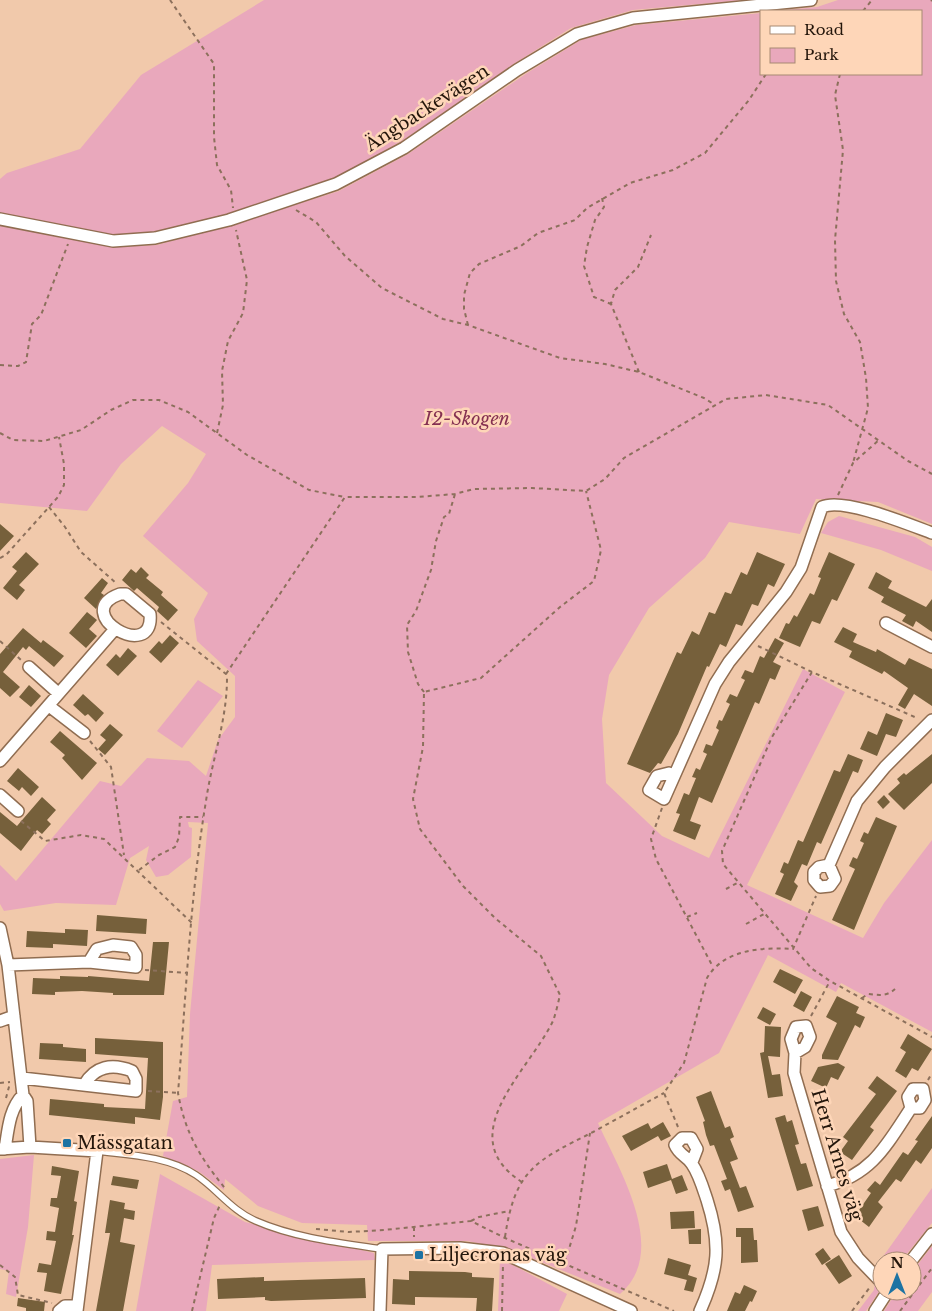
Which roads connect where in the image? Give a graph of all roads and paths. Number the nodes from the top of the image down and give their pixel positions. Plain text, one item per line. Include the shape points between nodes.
1 (170, 0) edge
2 (811, 0) edge
3 (872, 0) edge
4 (864, 10) edge
5 (765, 75) edge
6 (840, 75) edge
7 (602, 198) junction
8 (294, 208) dead end
9 (0, 218) edge
10 (234, 219) junction
11 (71, 232) junction
12 (651, 235) dead end
13 (611, 304) junction
14 (468, 325) junction
15 (0, 365) edge
16 (639, 372) junction
17 (715, 405) junction
18 (863, 429) junction
19 (0, 433) edge
20 (217, 433) junction
21 (60, 437) junction
22 (879, 440) junction
23 (852, 463) junction
24 (932, 474) edge
25 (586, 491) junction
26 (455, 494) junction
27 (345, 497) junction
28 (835, 506) junction
29 (49, 508) junction
30 (932, 533) edge
31 (0, 558) edge
32 (126, 594) junction
33 (150, 614) junction
34 (886, 623) dead end
35 (115, 629) junction
36 (746, 640) junction
37 (0, 641) edge
38 (932, 648) edge
39 (29, 667) joint
40 (812, 672) junction
41 (226, 674) junction
42 (424, 692) junction
43 (58, 693) junction
44 (49, 706) junction
45 (930, 721) edge
46 (84, 734) joint
47 (0, 761) edge
48 (674, 775) junction
49 (0, 795) edge
50 (664, 799) junction
51 (18, 811) joint
52 (204, 817) junction
53 (124, 855) junction
54 (139, 870) junction
55 (738, 883) junction
56 (820, 886) joint
57 (726, 889) dead end
58 (697, 913) dead end
59 (764, 914) junction
60 (687, 917) junction
61 (192, 923) junction
62 (746, 924) dead end
63 (0, 928) edge
64 (793, 949) junction
65 (89, 962) junction
66 (8, 965) junction
67 (136, 967) junction
68 (714, 967) junction
69 (188, 973) junction
70 (830, 981) junction
71 (895, 989) dead end
72 (862, 998) junction
73 (14, 1016) junction
74 (0, 1020) edge
75 (806, 1026) joint
76 (932, 1037) edge
77 (22, 1078) junction
78 (10, 1082) dead end
79 (84, 1085) junction
80 (136, 1091) junction
81 (178, 1093) junction
82 (664, 1093) junction
83 (23, 1096) junction
84 (6, 1098) dead end
85 (910, 1108) dead end
86 (590, 1133) junction
87 (682, 1138) joint
88 (30, 1147) junction
89 (2, 1149) edge
90 (97, 1151) junction
91 (522, 1182) junction
92 (827, 1186) junction
93 (224, 1200) junction
94 (214, 1201) dead end
95 (219, 1206) junction
96 (509, 1211) junction
97 (471, 1221) junction
98 (414, 1227) junction
99 (308, 1229) dead end
100 (932, 1234) edge
101 (414, 1238) dead end
102 (505, 1238) junction
103 (382, 1249) junction
104 (919, 1251) edge
105 (503, 1253) junction
106 (564, 1262) junction
107 (0, 1265) edge
108 (932, 1268) edge
109 (872, 1273) edge
110 (872, 1289) edge
111 (76, 1308) edge
112 (59, 1310) edge
113 (628, 1310) edge
114 (192, 1311) edge
115 (380, 1311) edge
116 (502, 1311) edge
117 (674, 1311) edge
118 (700, 1311) edge
119 (852, 1311) edge
120 (900, 1311) edge

1 - 10 path via 214,64 214,137 218,165 231,190
2 - 10 street, Ängbackevägen via 633,18 578,34 517,70 404,148 336,184
3 - 4 path
5 - 7 path via 705,153 673,170 630,182
6 - 18 path via 835,95 843,150 836,205 836,282 844,314 860,342 868,408
7 - 13 path via 604,207 595,220 584,266 594,297
7 - 14 path via 575,220 538,233 521,246 479,264 470,273 464,295
8 - 14 path via 316,222 344,256 382,288 444,320
9 - 11 street, Ängbackevägen
10 - 11 street, Ängbackevägen via 155,238 113,241
10 - 20 path via 247,280 244,313 228,340 222,371 224,405
11 - 15 path via 41,315 32,324 26,362 18,366
12 - 13 path via 638,267 615,290
13 - 16 path
14 - 16 path via 560,358
16 - 17 path
17 - 18 path via 726,399 766,395 801,400 828,405
17 - 25 path via 624,458 605,479
18 - 22 path
18 - 23 path
19 - 21 path via 13,440 44,442
20 - 21 path via 188,412 159,400 134,400 111,410 81,430
20 - 27 path via 247,455 309,490
21 - 29 path via 64,485
22 - 23 path
22 - 24 path
23 - 28 path
25 - 26 path via 484,488
25 - 42 path via 601,550 594,581 481,678
26 - 27 path
26 - 42 path via 436,541 431,570 408,625 408,652 418,684
27 - 41 path
28 - 30 street via 888,517
28 - 36 street via 822,508 800,568 786,592
29 - 31 path
29 - 32 path via 66,527 81,552
32 - 33 street
32 - 35 street via 114,596 103,608 103,614
33 - 35 street via 150,624 144,633 129,635
33 - 41 path
34 - 38 street
35 - 43 street
36 - 40 path
36 - 48 street via 715,684
37 - 39 path
39 - 43 street
40 - 45 path
40 - 55 path via 772,738 722,851 723,864
41 - 52 path via 227,702
42 - 91 path via 423,747 413,799 420,829 463,886 540,956 560,995 553,1020 526,1066 508,1089 490,1135 498,1159 508,1173
43 - 44 street
44 - 46 street
44 - 47 street
45 - 56 street via 885,766 858,801 829,865 814,872 814,880
46 - 53 path via 111,766
48 - 50 street
48 - 50 street via 657,776 649,790
49 - 51 street
50 - 60 path via 651,839 656,859
51 - 53 path via 21,821 45,841 81,835 104,839
52 - 54 path via 180,817 175,847
52 - 61 path
53 - 54 path
54 - 61 path
55 - 57 path
55 - 59 path
56 - 64 path
58 - 60 path
59 - 62 path
59 - 64 path
60 - 68 path
61 - 69 path
63 - 66 street
64 - 68 path via 766,947 734,955
64 - 70 path via 811,968
65 - 66 street
65 - 67 street
65 - 67 street via 97,949 113,945 130,947 136,954
66 - 73 street
67 - 69 path
68 - 82 path via 707,978 684,1063
69 - 81 path
70 - 72 path
70 - 75 path
71 - 72 path via 889,994 868,994
72 - 76 path
73 - 74 street
73 - 77 street
75 - 92 street, Herr Arnes väg via 796,1027 791,1039 795,1054 794,1073
77 - 79 street
77 - 83 street
78 - 84 path
79 - 80 street
79 - 80 street via 97,1069 119,1068 135,1074
80 - 81 path
81 - 93 path via 190,1137 206,1164 230,1193
82 - 86 path
82 - 87 path
83 - 88 street via 27,1101
83 - 89 street via 10,1119
85 - 92 street via 890,1141 866,1170
86 - 91 path via 536,1163
86 - 106 path via 576,1226
87 - 118 street via 675,1145 678,1153 692,1162 704,1189 715,1224 718,1249 713,1278
88 - 89 street
88 - 90 street
90 - 93 lane via 157,1159 177,1166 196,1175
90 - 111 street
91 - 96 path
92 - 109 street, Herr Arnes väg via 841,1232
93 - 95 path
93 - 103 lane via 254,1221 275,1228
94 - 95 path
95 - 114 path
96 - 97 path via 479,1216
96 - 102 path
97 - 98 path
97 - 102 path
98 - 99 path via 348,1232
98 - 101 path
100 - 104 street
102 - 105 path
102 - 106 path
103 - 105 street via 460,1248
103 - 115 street
105 - 113 street
105 - 116 path
106 - 117 path
107 - 112 path via 15,1276 18,1295 54,1303
108 - 120 path
110 - 119 path
111 - 112 street via 65,1306

